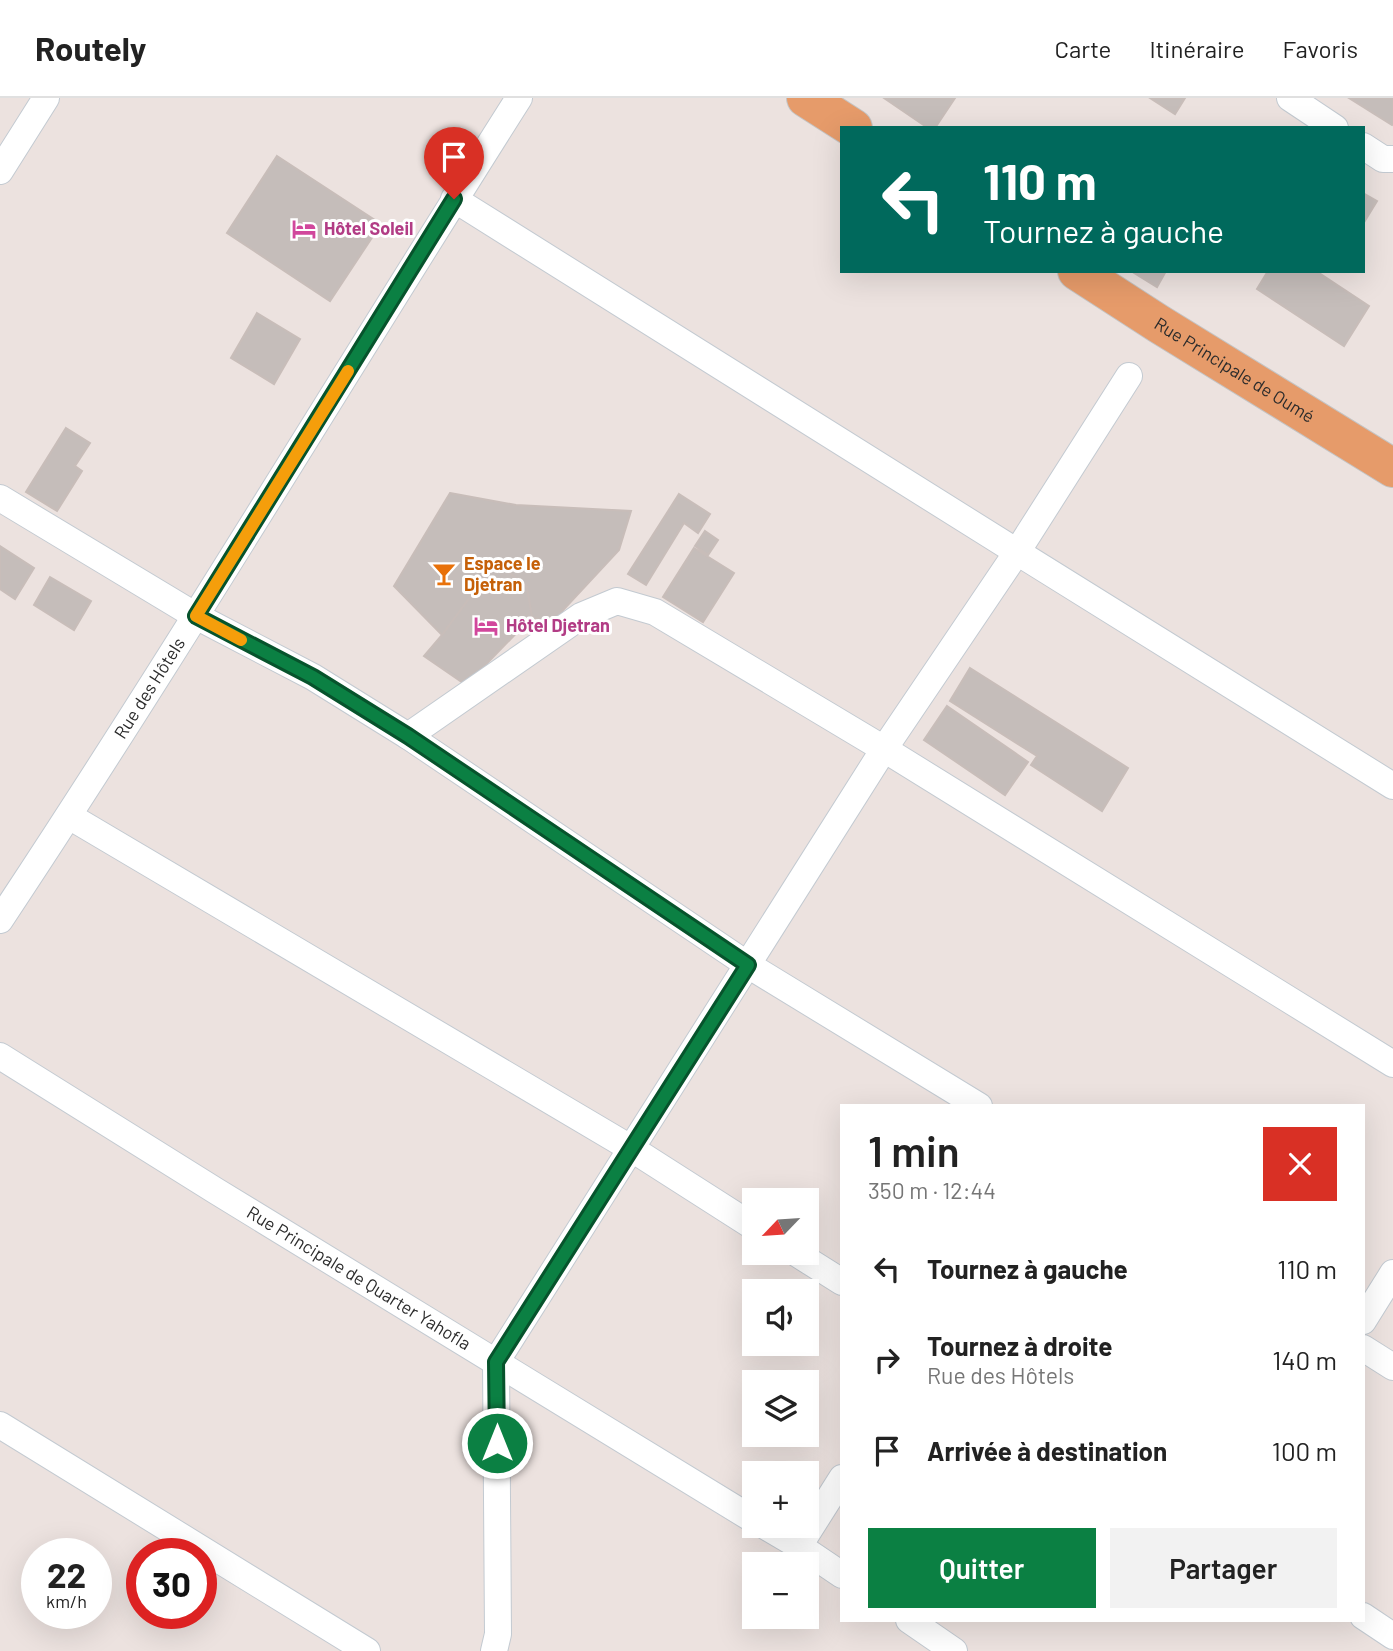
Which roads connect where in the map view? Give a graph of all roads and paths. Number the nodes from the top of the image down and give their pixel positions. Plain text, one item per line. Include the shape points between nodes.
1 (46, 98) edge
2 (519, 98) edge
3 (806, 98) edge
4 (1290, 98) edge
5 (850, 126) edge
6 (1332, 126) edge
7 (1365, 147) edge
8 (1393, 159) edge
9 (0, 171) edge
10 (454, 199) junction
11 (1080, 273) edge
12 (1129, 376) dead end
13 (1393, 468) edge
14 (0, 498) edge
15 (1017, 552) junction
16 (196, 616) junction
17 (408, 736) junction
18 (884, 750) junction
19 (1393, 786) edge
20 (69, 816) junction
21 (0, 920) edge
22 (748, 965) junction
23 (0, 1056) edge
24 (1393, 1064) edge
25 (976, 1104) edge
26 (632, 1149) junction
27 (742, 1219) edge
28 (815, 1265) edge
29 (1393, 1273) edge
30 (840, 1281) edge
31 (1365, 1318) edge
32 (1365, 1349) edge
33 (496, 1362) junction
34 (1393, 1367) edge
35 (0, 1425) edge
36 (840, 1481) edge
37 (742, 1513) edge
38 (785, 1538) edge
39 (799, 1546) junction
40 (840, 1574) edge
41 (1365, 1617) edge
42 (912, 1622) edge
43 (1393, 1636) edge
44 (367, 1651) edge
45 (494, 1651) edge
46 (954, 1651) edge

1 - 9 street
2 - 10 street, Rue des Hôtels
3 - 5 main road
4 - 6 street
7 - 8 street via 1383,159
10 - 15 street
10 - 16 street, Rue des Hôtels
11 - 13 main road, Rue Principale de Oumé
12 - 15 street
14 - 16 street
15 - 18 street
15 - 19 street
16 - 17 street via 313,677
16 - 20 street, Rue des Hôtels
17 - 18 street via 582,615 617,601 655,612
17 - 22 street
18 - 22 street
18 - 24 street
20 - 21 street, Rue des Hôtels
20 - 26 street
22 - 25 street
22 - 26 street
23 - 33 street, Rue Principale de Quarter Yahofla
26 - 27 street
26 - 33 street
28 - 30 street
29 - 31 street
32 - 34 street
33 - 37 street, Rue Principale de Quarter Yahofla
33 - 45 street via 498,1634
35 - 44 street
36 - 39 street
38 - 39 street
39 - 40 street
41 - 43 street
42 - 46 street

